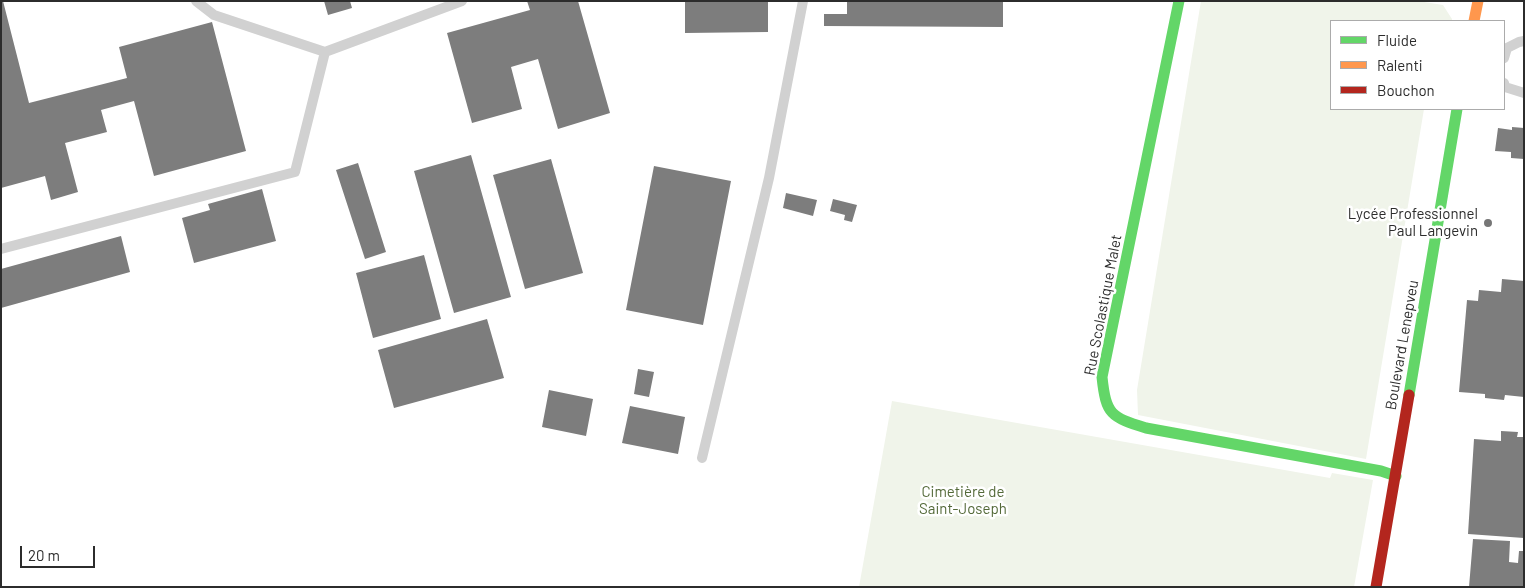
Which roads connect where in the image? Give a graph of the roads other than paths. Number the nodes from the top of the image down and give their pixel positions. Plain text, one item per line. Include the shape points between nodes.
1 (196, 1) edge
2 (462, 1) edge
3 (803, 1) edge
4 (1180, 1) edge
5 (1478, 1) edge
6 (446, 4) edge
7 (1474, 20) edge
8 (1524, 42) edge
9 (325, 52) junction
10 (1505, 55) edge
11 (1505, 87) edge
12 (1524, 93) edge
13 (1457, 110) edge
14 (1, 249) edge
15 (702, 458) dead end
16 (1396, 476) junction
17 (1376, 587) edge

1 - 9 lane via 214,15
2 - 6 lane
3 - 15 lane via 769,178
4 - 16 street, Rue Scolastique Malet via 1102,377 1104,399 1111,415 1146,428
5 - 7 street
6 - 9 lane
8 - 10 lane via 1507,48
9 - 14 lane via 295,172
11 - 12 lane
13 - 16 street, Boulevard Lenepveu
16 - 17 street, Boulevard Lenepveu

